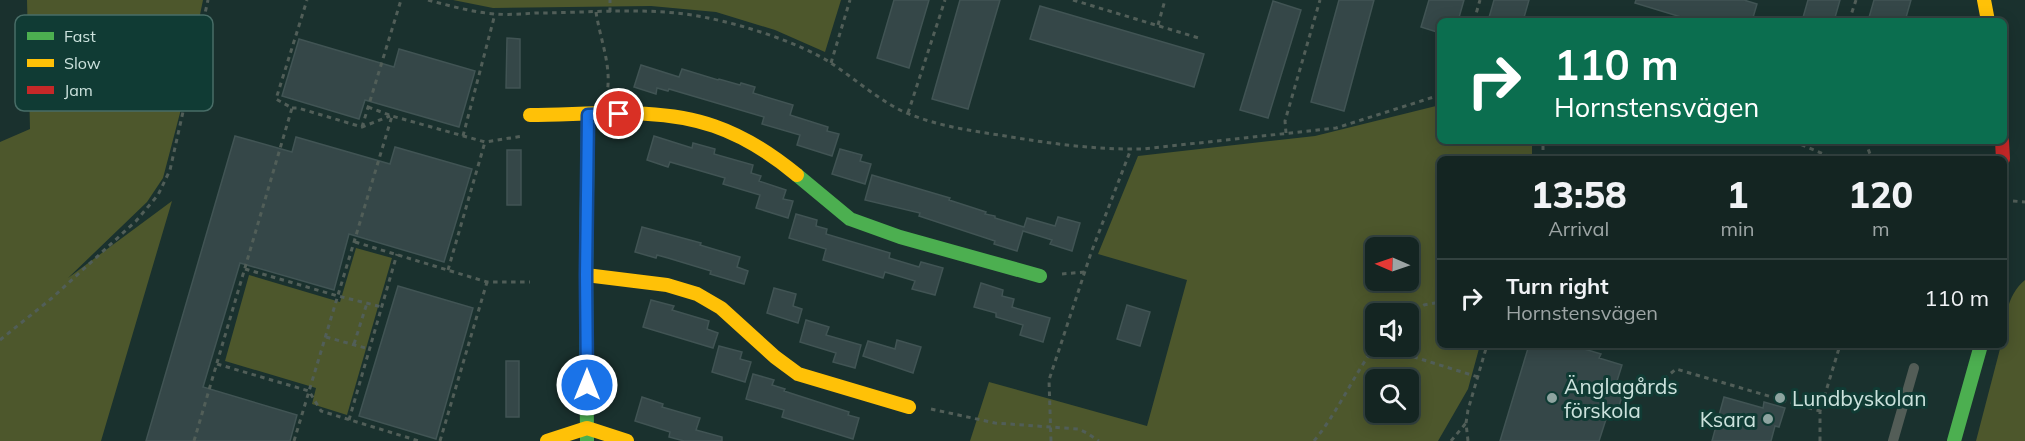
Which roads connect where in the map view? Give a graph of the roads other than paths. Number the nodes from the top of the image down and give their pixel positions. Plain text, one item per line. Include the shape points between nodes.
1 (1984, 0) edge
2 (1987, 18) edge
3 (530, 115) dead end
4 (588, 115) junction
5 (586, 275) junction
6 (1040, 276) dead end
7 (1980, 348) edge
8 (1914, 368) dead end
9 (909, 407) road end
10 (587, 435) edge
11 (547, 441) edge
12 (627, 441) edge
13 (1893, 441) edge
14 (1954, 441) edge

1 - 2 street
3 - 4 street
4 - 5 street
4 - 6 street via 650,114 714,126 790,169 850,219
5 - 9 street via 657,284 707,298 798,374
5 - 10 street
7 - 14 street
8 - 13 lane
10 - 11 street
10 - 12 street

